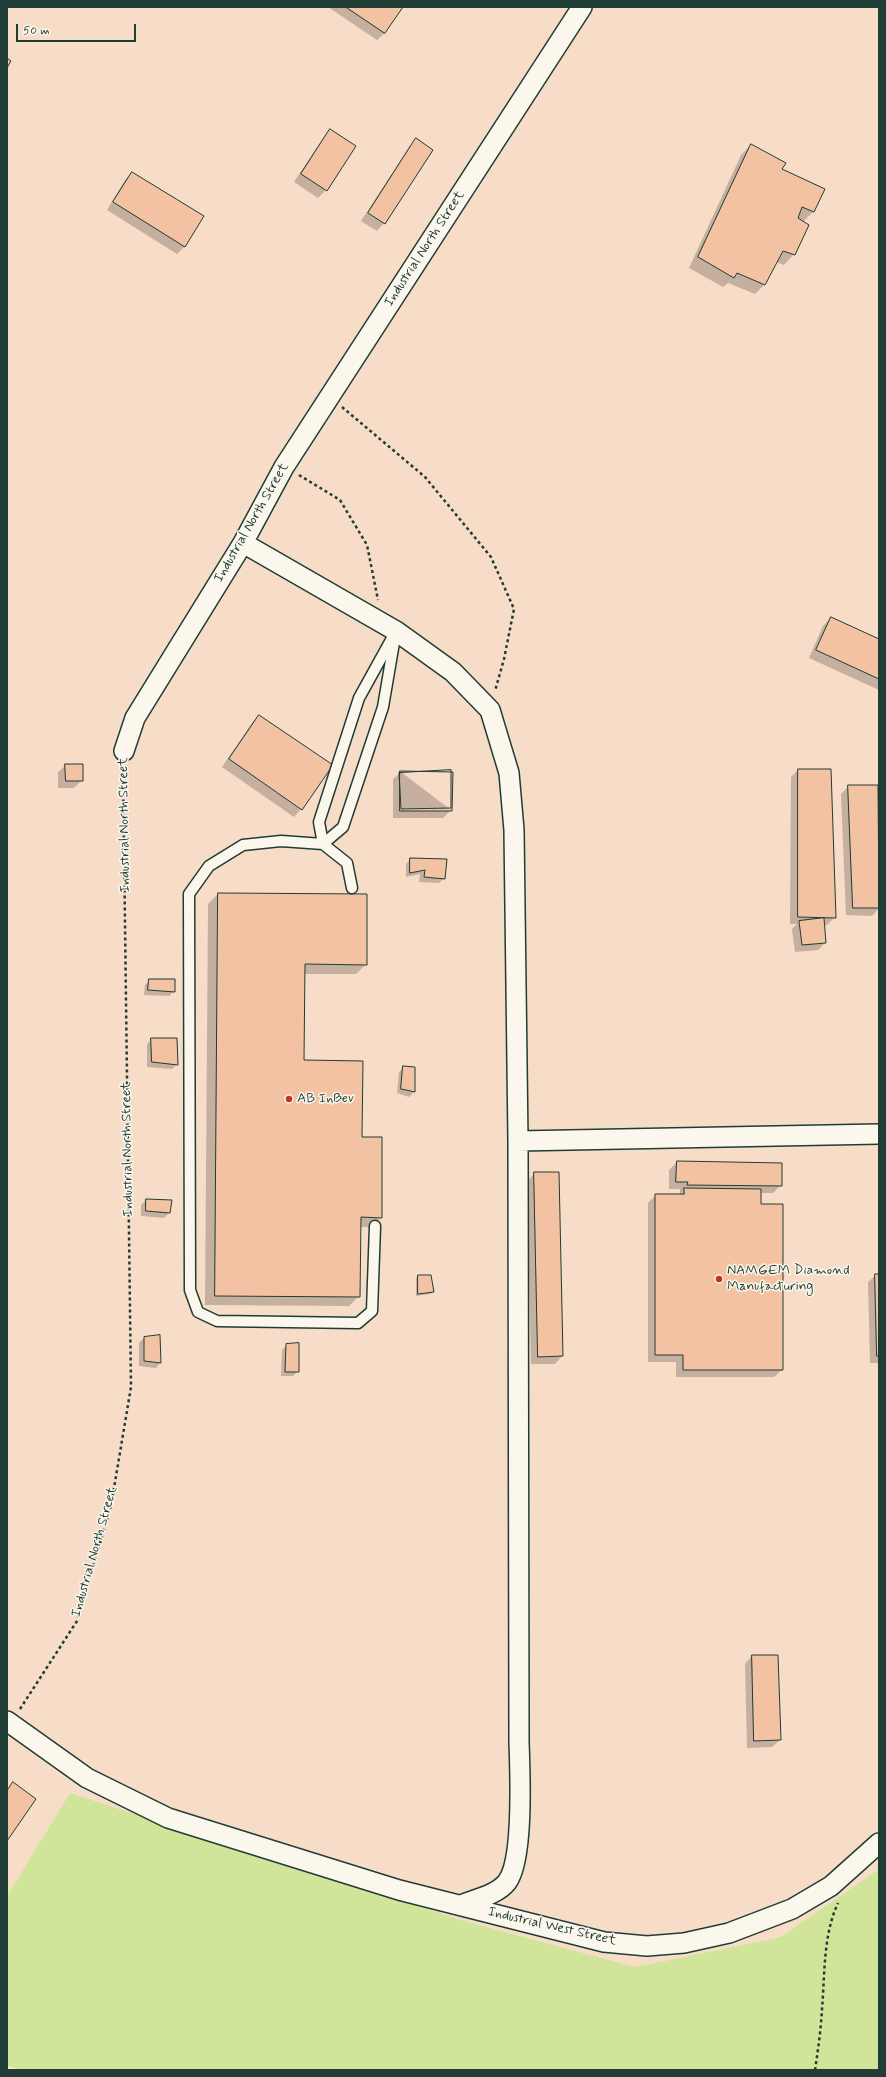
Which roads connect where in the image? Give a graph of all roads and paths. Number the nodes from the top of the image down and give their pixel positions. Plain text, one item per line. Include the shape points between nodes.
1 (582, 7) edge
2 (329, 396) junction
3 (284, 467) junction
4 (243, 543) junction
5 (370, 616) junction
6 (396, 631) junction
7 (490, 710) junction
8 (124, 751) joint
9 (323, 844) junction
10 (352, 888) dead end
11 (879, 1134) edge
12 (518, 1142) junction
13 (375, 1226) dead end
14 (9, 1722) edge
15 (879, 1843) edge
16 (838, 1902) dead end
17 (461, 1905) junction
18 (816, 2070) edge

1 - 2 street, Industrial North Street
2 - 3 street, Industrial North Street
2 - 7 path via 425,477 491,556 514,609
3 - 4 street, Industrial North Street
3 - 5 path via 340,500 367,545 378,600
4 - 5 street
4 - 8 street, Industrial North Street via 135,718
5 - 6 street
6 - 7 street via 453,672
6 - 9 lane via 359,698 319,822
6 - 9 lane via 383,707 343,827
7 - 12 street via 509,773 514,830
8 - 14 path, Industrial North Street via 122,786 131,1387 111,1506 77,1622
9 - 10 lane via 347,864
9 - 13 lane via 281,841 243,845 209,866 189,894 190,1290 198,1312 217,1321 358,1323 372,1312
11 - 12 street
12 - 17 street via 521,1800 514,1867 507,1882 493,1892
14 - 17 street, Industrial West Street via 88,1778 168,1818 399,1890
15 - 17 street, Industrial West Street via 831,1886 792,1909 729,1933 684,1943 646,1946 604,1942
16 - 18 path via 831,1917 825,1960

